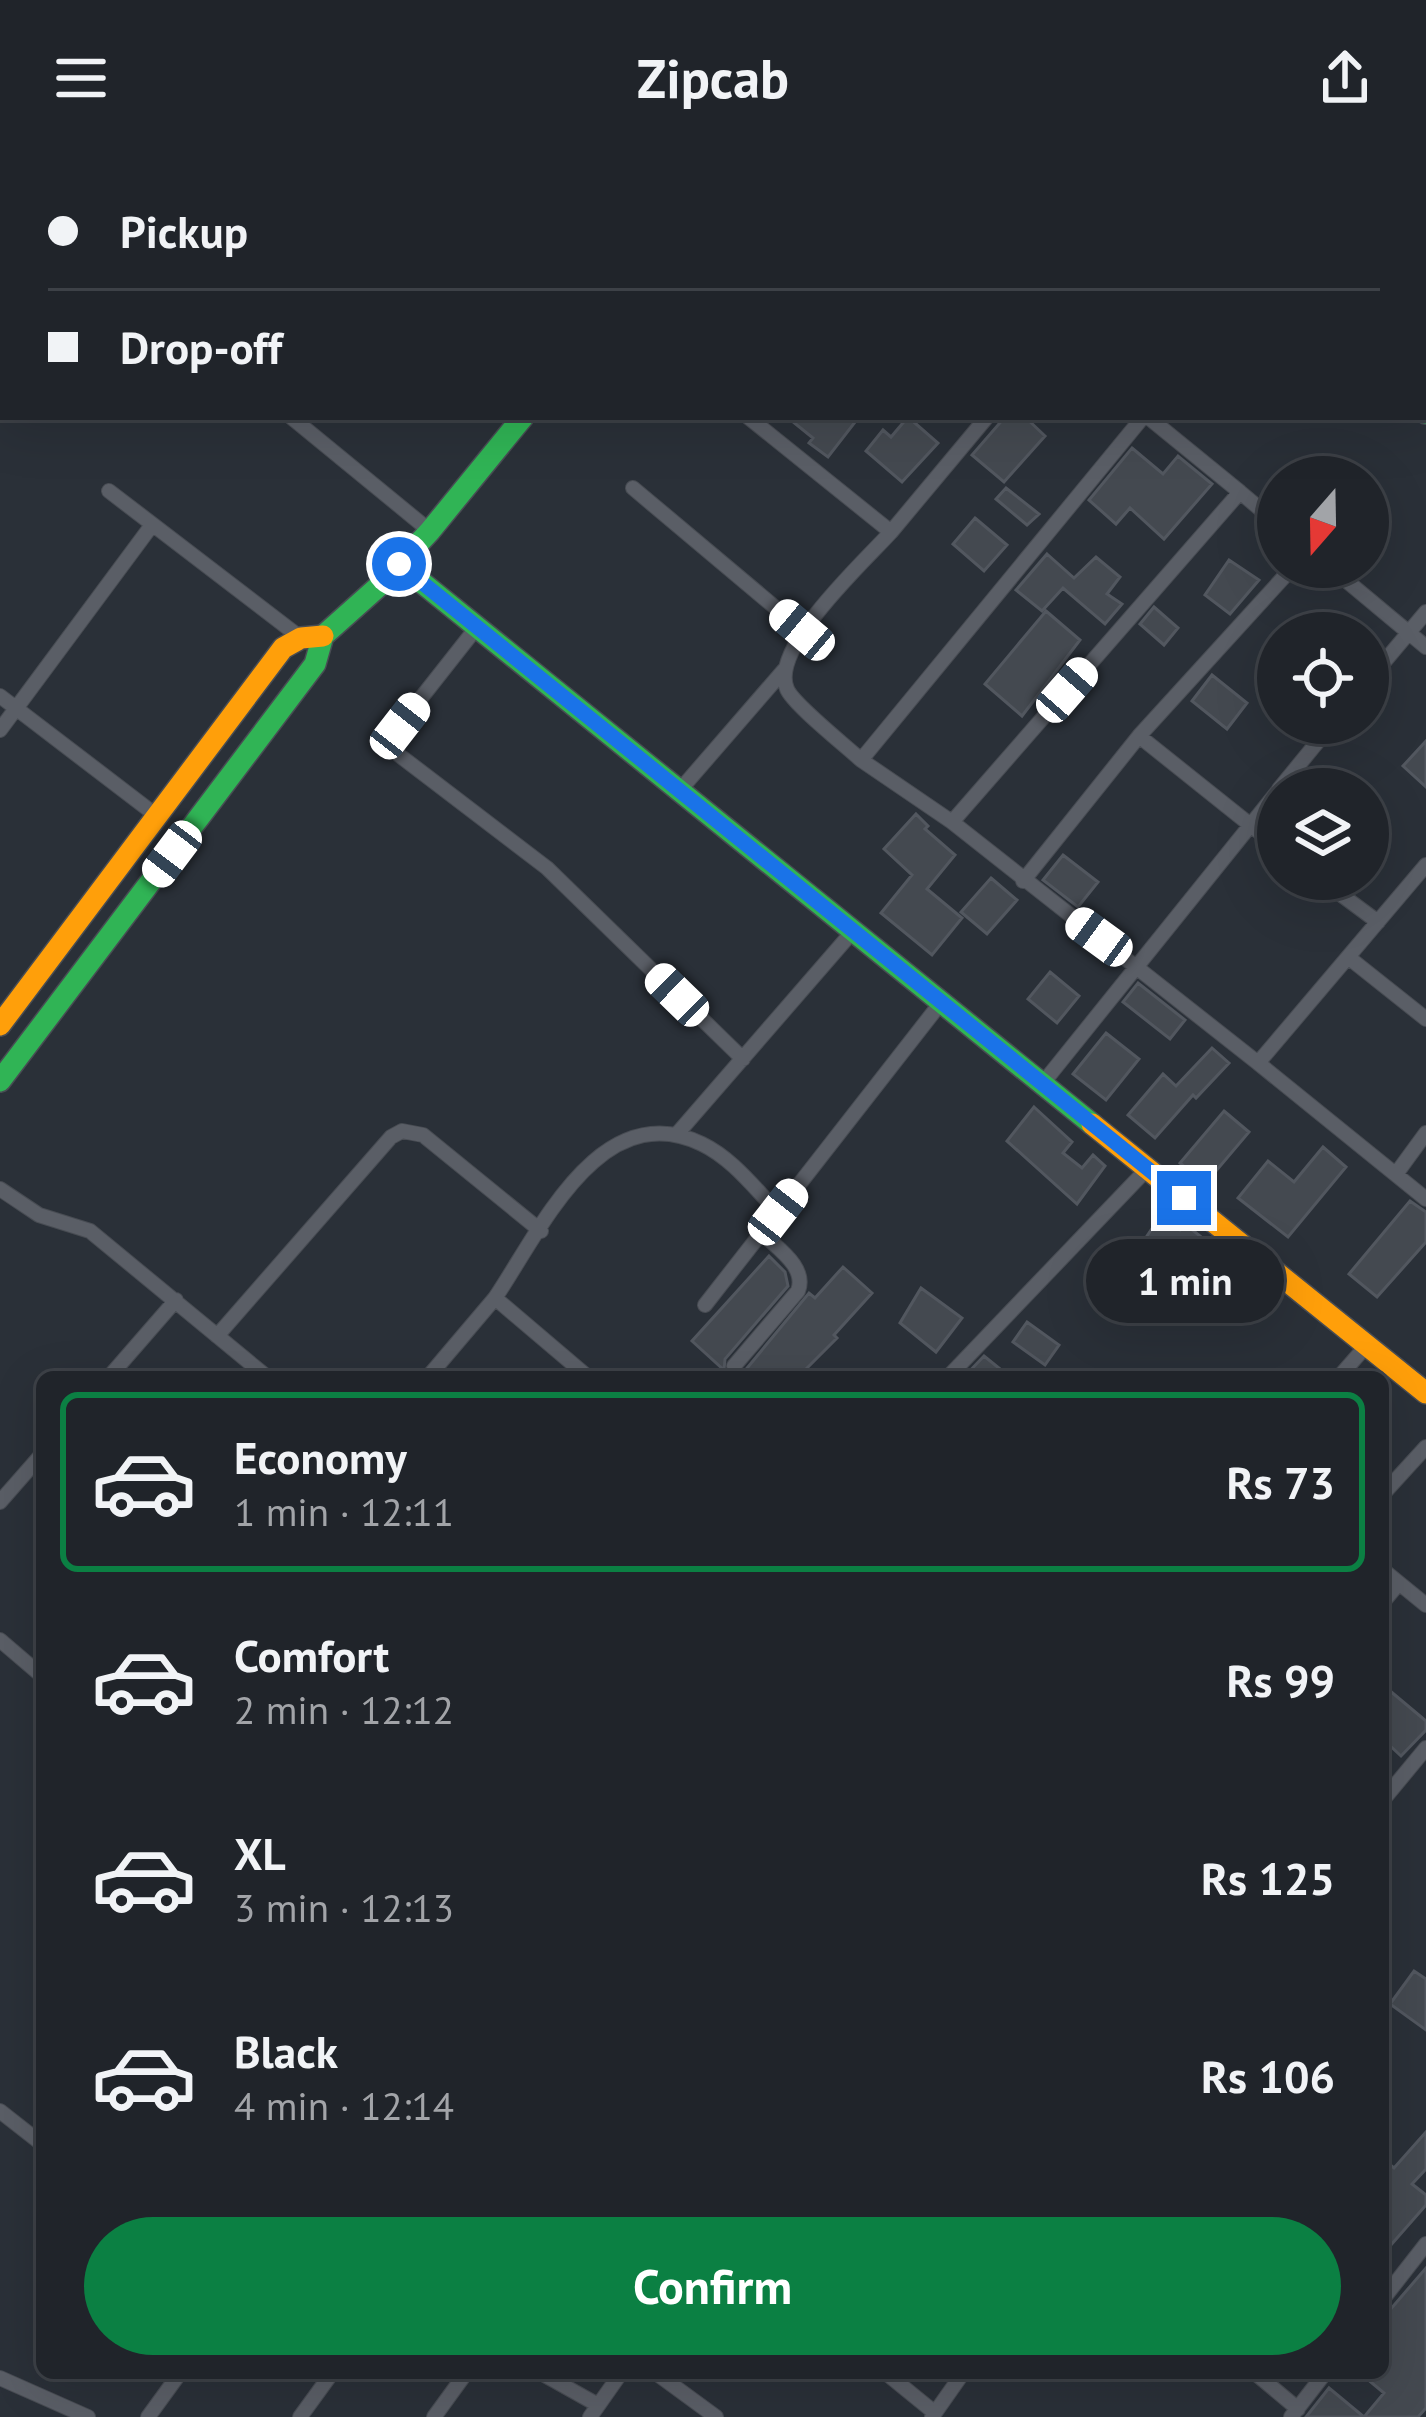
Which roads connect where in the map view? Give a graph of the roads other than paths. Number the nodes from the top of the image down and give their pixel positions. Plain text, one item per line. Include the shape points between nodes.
1 (295, 420) edge
2 (521, 420) edge
3 (752, 420) edge
4 (981, 420) edge
5 (1143, 420) edge
6 (1149, 420) edge
7 (633, 488) dead end
8 (109, 491) dead end
9 (1240, 492) junction
10 (1257, 506) edge
11 (152, 525) junction
12 (430, 531) junction
13 (892, 532) junction
14 (399, 564) junction
15 (1274, 588) edge
16 (1355, 588) edge
17 (1426, 612) edge
18 (477, 627) junction
19 (802, 630) junction
20 (1408, 633) junction
21 (312, 637) junction
22 (1426, 646) edge
23 (1389, 656) edge
24 (784, 670) junction
25 (0, 695) edge
26 (16, 708) junction
27 (0, 730) edge
28 (1139, 736) junction
29 (1317, 744) edge
30 (861, 760) junction
31 (1297, 768) edge
32 (680, 790) junction
33 (157, 816) junction
34 (1257, 816) edge
35 (952, 822) junction
36 (1249, 826) junction
37 (1257, 832) edge
38 (1426, 865) edge
39 (1023, 881) junction
40 (1348, 900) edge
41 (1378, 922) junction
42 (854, 930) junction
43 (1348, 957) junction
44 (1136, 965) junction
45 (943, 1000) junction
46 (1426, 1019) edge
47 (0, 1025) edge
48 (743, 1059) junction
49 (1258, 1063) junction
50 (0, 1081) edge
51 (1043, 1083) junction
52 (1426, 1133) edge
53 (677, 1134) junction
54 (1148, 1168) junction
55 (1396, 1174) junction
56 (0, 1189) edge
57 (1426, 1198) edge
58 (778, 1212) junction
59 (541, 1231) junction
60 (761, 1233) junction
61 (495, 1298) junction
62 (176, 1300) junction
63 (705, 1304) dead end
64 (218, 1336) junction
65 (1367, 1346) junction
66 (734, 1366) dead end
67 (114, 1371) edge
68 (260, 1371) edge
69 (433, 1371) edge
70 (581, 1371) edge
71 (953, 1371) edge
72 (1344, 1371) edge
73 (1426, 1393) edge
74 (1426, 1447) edge
75 (36, 1466) edge
76 (1389, 1487) edge
77 (0, 1502) edge
78 (1389, 1575) edge
79 (1400, 1583) junction
80 (1389, 1595) edge
81 (1426, 1606) edge
82 (0, 1640) edge
83 (36, 1671) edge
84 (1426, 1748) edge
85 (1389, 1793) edge
86 (0, 2110) edge
87 (36, 2139) edge
88 (1426, 2244) edge
89 (1389, 2291) edge
90 (0, 2378) edge
91 (176, 2379) edge
92 (328, 2379) edge
93 (462, 2379) edge
94 (549, 2379) edge
95 (617, 2379) edge
96 (664, 2379) edge
97 (893, 2379) edge
98 (960, 2379) edge
99 (1262, 2379) edge
100 (1320, 2379) edge
101 (594, 2411) edge
102 (1294, 2413) edge
103 (934, 2415) edge
104 (88, 2417) edge
105 (148, 2417) edge
106 (300, 2417) edge
107 (434, 2417) edge
108 (716, 2417) edge

1 - 12 street
2 - 12 street
3 - 13 street
4 - 13 street
5 - 30 street
6 - 9 street
7 - 19 street
8 - 11 street
9 - 10 street
9 - 35 street
11 - 21 street
11 - 26 street
12 - 14 street
13 - 19 street
14 - 18 street
14 - 21 street
15 - 28 street
16 - 20 street
17 - 20 street
18 - 32 street
18 - 48 street via 395,733 399,754 547,868
19 - 24 street
20 - 22 street
20 - 23 street
21 - 33 street via 283,648
21 - 50 street via 315,664
24 - 30 street via 787,691
24 - 32 street
25 - 26 street
26 - 27 street
26 - 33 street
28 - 36 street
28 - 39 street
29 - 31 street
30 - 35 street
32 - 42 street
33 - 47 street
34 - 36 street
35 - 39 street
36 - 37 street
36 - 44 street
38 - 41 street
39 - 44 street
40 - 41 street
41 - 43 street
42 - 45 street
42 - 48 street
43 - 46 street
43 - 49 street
44 - 49 street
44 - 51 street
45 - 51 street
45 - 58 street
48 - 53 street
49 - 55 street
51 - 54 street
52 - 55 street
53 - 58 street via 744,1175
53 - 59 street via 618,1140 573,1182
54 - 65 street
54 - 71 street
55 - 57 street
56 - 62 street via 39,1215 90,1232
58 - 60 street
59 - 61 street
59 - 64 street via 423,1135 401,1131
60 - 63 street
60 - 66 street via 802,1280
61 - 69 street
61 - 70 street
62 - 64 street
62 - 67 street
64 - 68 street
65 - 72 street
65 - 73 street
74 - 76 street
75 - 77 street
78 - 79 street
79 - 80 street
79 - 81 street
82 - 83 street
84 - 85 street
86 - 87 street
88 - 89 street
90 - 104 street
91 - 105 street
92 - 106 street
93 - 107 street
94 - 101 street
95 - 101 street
96 - 108 street
97 - 103 street
98 - 103 street
99 - 102 street
100 - 102 street

